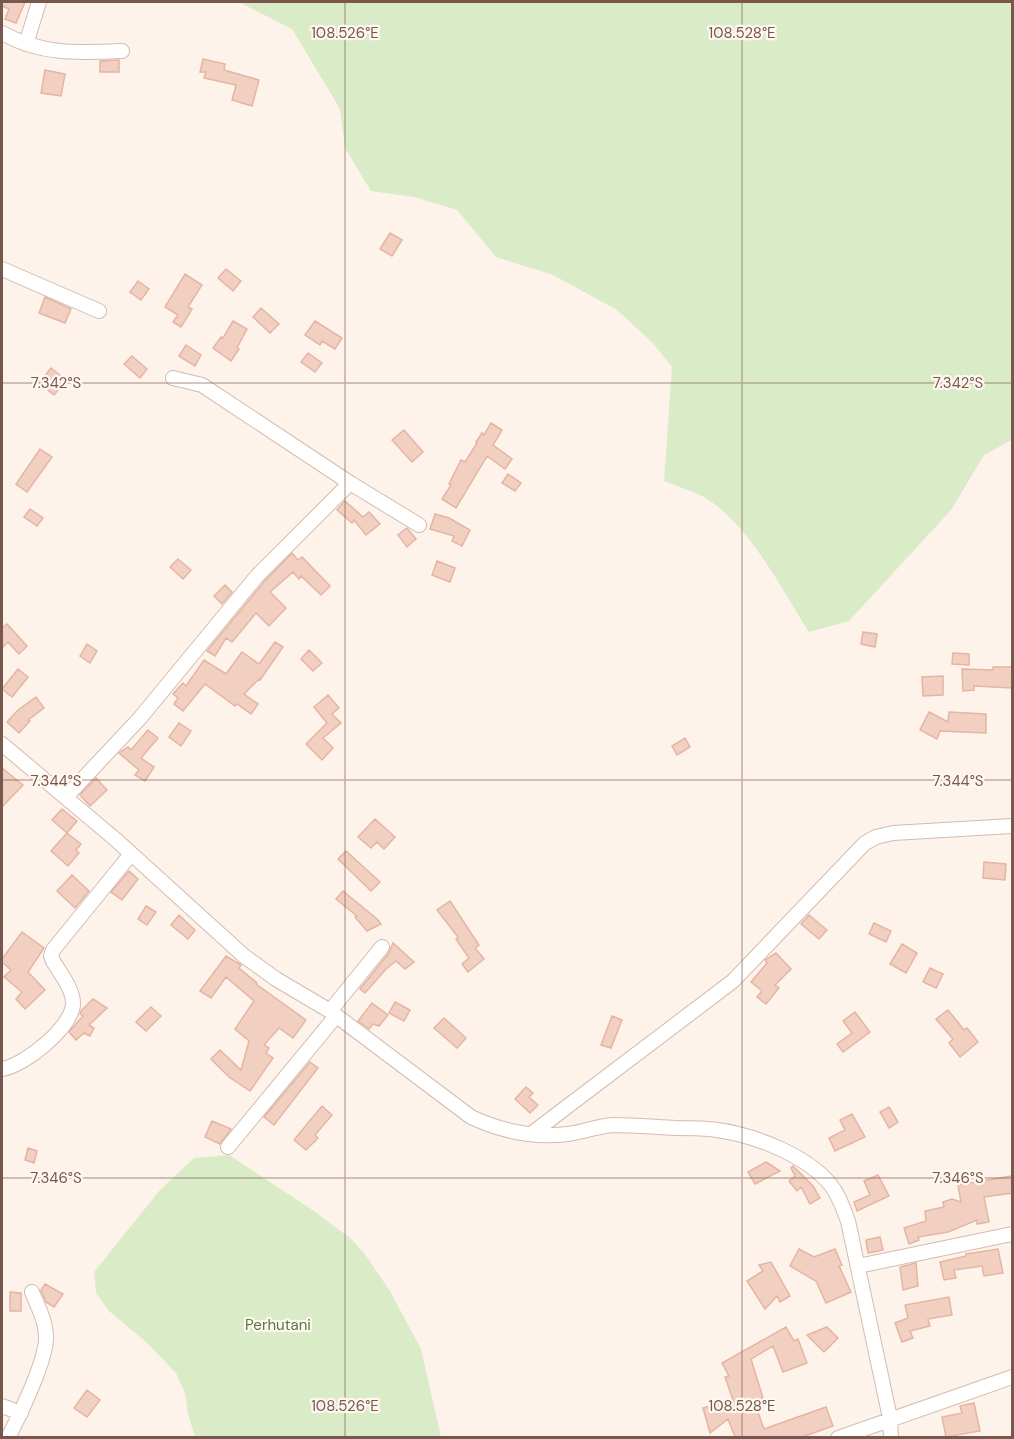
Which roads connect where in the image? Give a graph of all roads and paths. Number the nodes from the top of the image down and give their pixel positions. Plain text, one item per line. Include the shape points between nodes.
1 (39, 2) edge
2 (2, 33) edge
3 (26, 45) junction
4 (122, 51) dead end
5 (2, 269) edge
6 (99, 311) dead end
7 (173, 378) dead end
8 (350, 483) junction
9 (419, 525) dead end
10 (2, 744) edge
11 (66, 797) junction
12 (1012, 826) edge
13 (131, 854) junction
14 (382, 947) dead end
15 (333, 1013) junction
16 (2, 1069) edge
17 (531, 1134) junction
18 (228, 1147) dead end
19 (1012, 1234) edge
20 (858, 1266) junction
21 (32, 1292) dead end
22 (1012, 1377) edge
23 (2, 1406) edge
24 (21, 1413) junction
25 (890, 1418) junction
26 (8, 1437) edge
27 (838, 1437) edge
28 (891, 1437) edge

1 - 3 street
2 - 3 street
3 - 4 street via 59,52
5 - 6 street
7 - 8 street via 202,385
8 - 9 street
8 - 11 street via 257,576 140,718
10 - 11 street
11 - 13 street
12 - 17 street via 893,833 865,843 733,981
13 - 15 street via 244,956
13 - 16 street via 53,950 53,962 73,1001 71,1016 38,1051
14 - 15 street
15 - 17 street via 471,1117
15 - 18 street
17 - 20 street via 570,1134 610,1125 717,1130 746,1136 796,1156 829,1183 839,1197
19 - 20 street
20 - 25 street
21 - 24 street via 44,1320 46,1348
22 - 25 street
23 - 24 street
24 - 26 street
25 - 27 street
25 - 28 street

